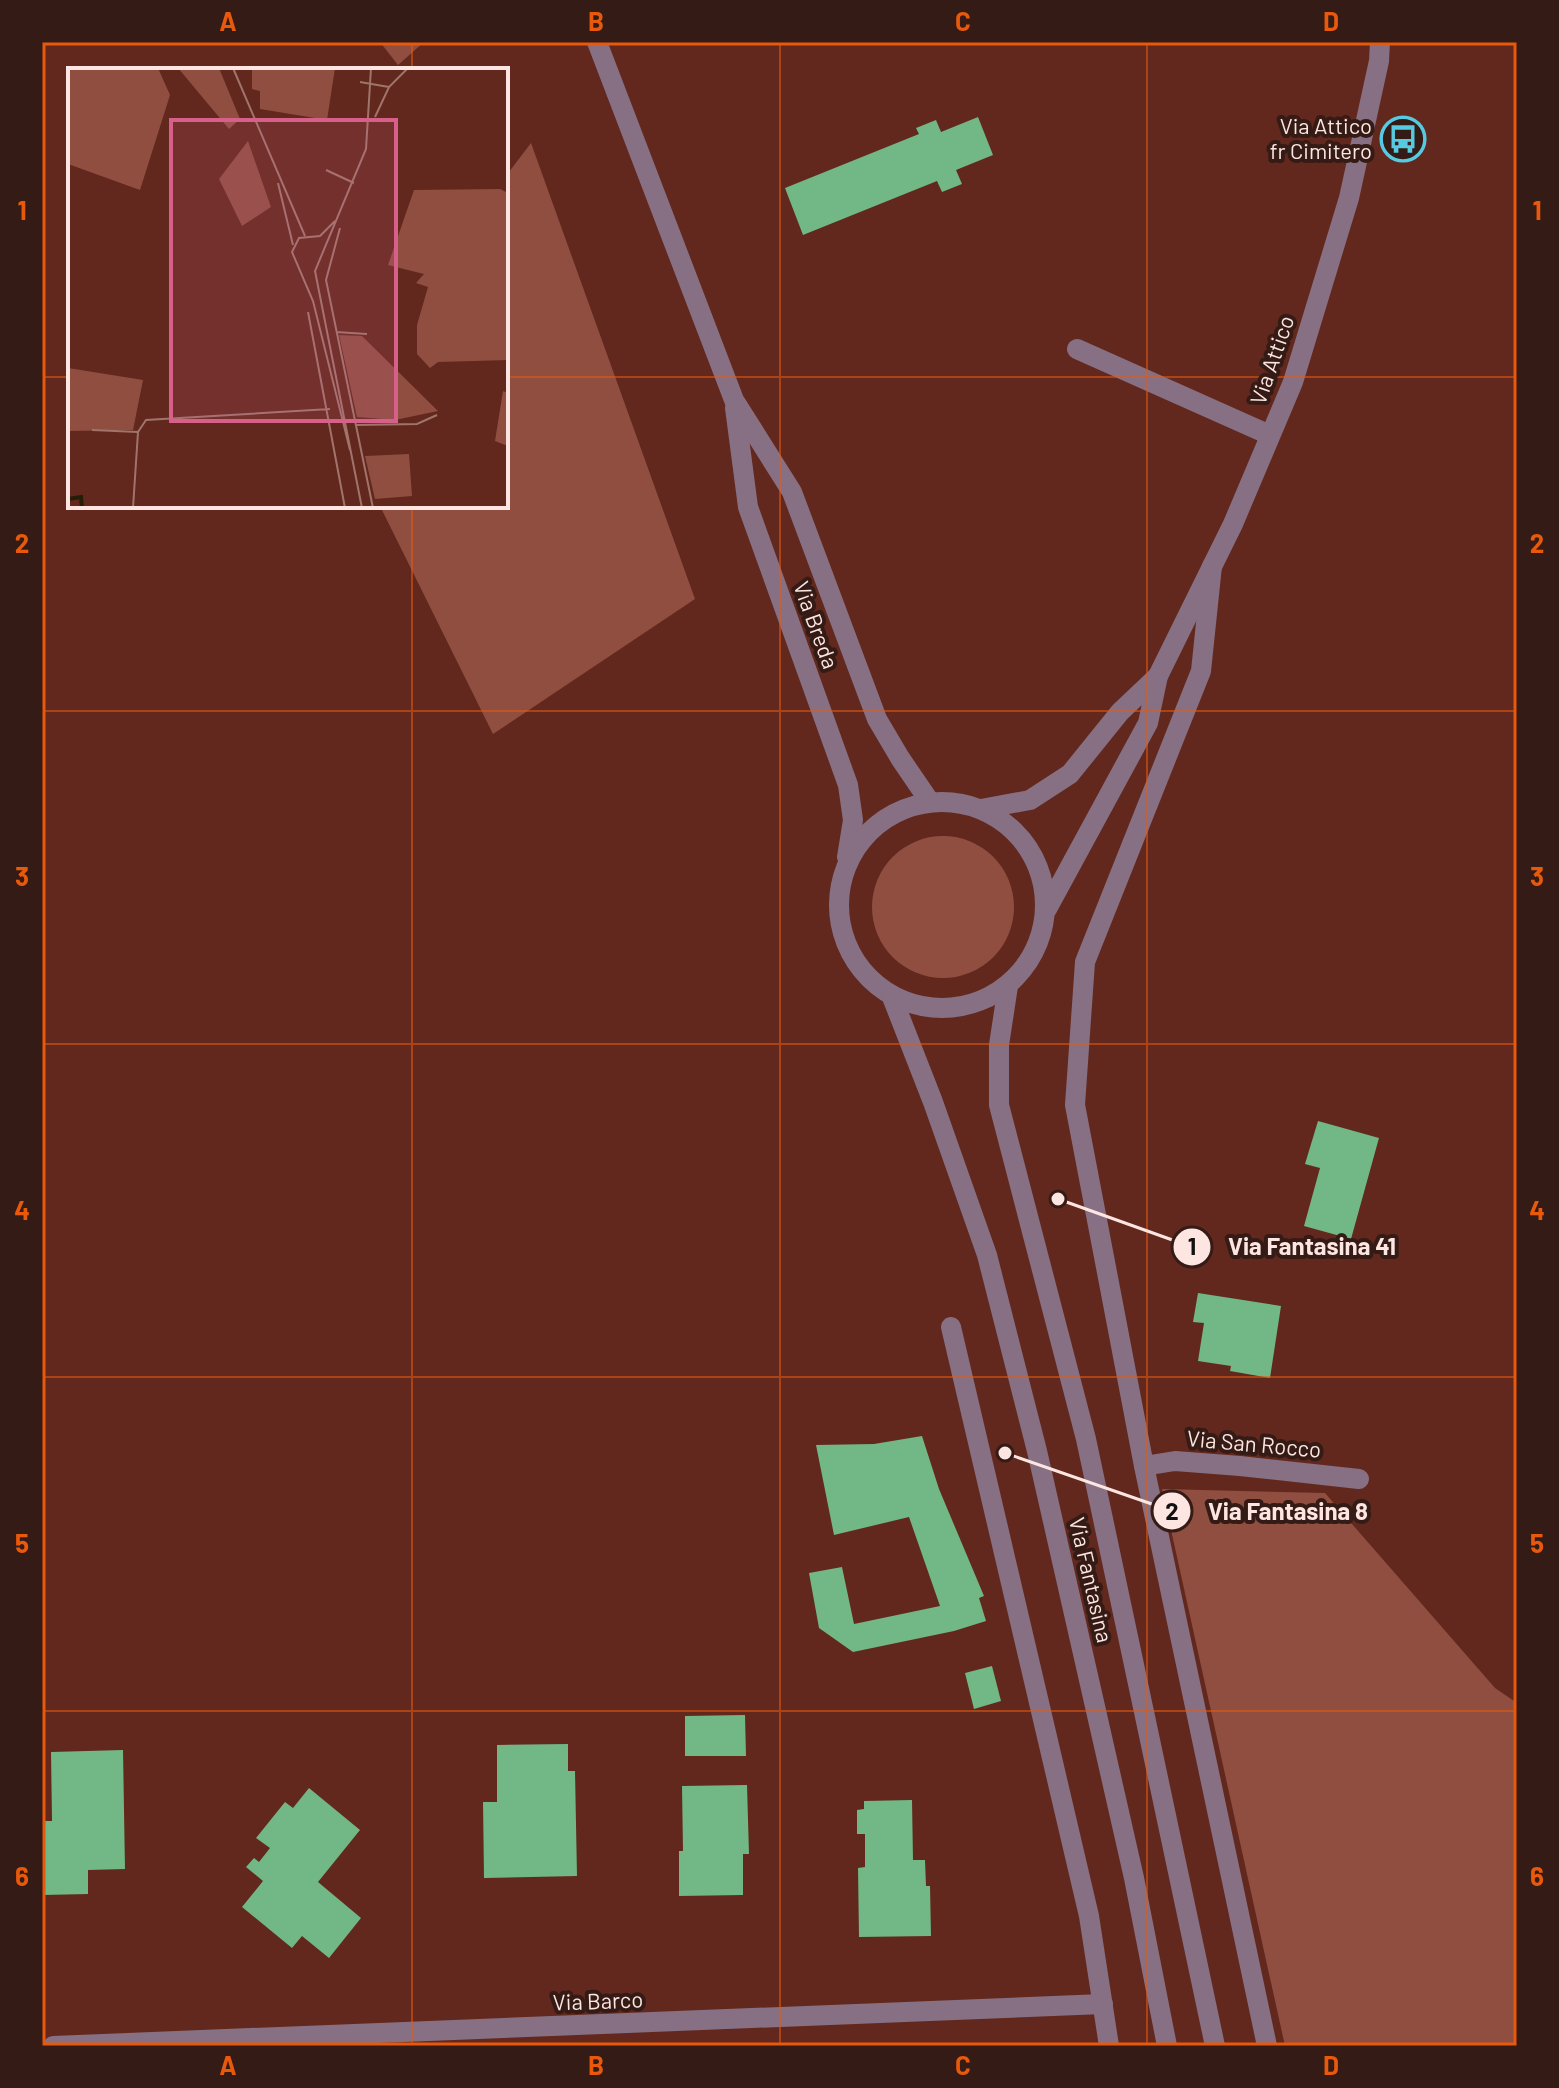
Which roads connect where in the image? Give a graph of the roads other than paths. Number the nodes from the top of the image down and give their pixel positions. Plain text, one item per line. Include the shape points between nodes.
1 (597, 42) edge
2 (1382, 48) edge
3 (1077, 349) dead end
4 (734, 400) junction
5 (1270, 435) junction
6 (1212, 566) junction
7 (1158, 676) junction
8 (930, 802) junction
9 (981, 809) junction
10 (846, 864) junction
11 (1047, 909) junction
12 (1008, 986) junction
13 (892, 997) junction
14 (951, 1327) dead end
15 (1144, 1466) junction
16 (1359, 1479) dead end
17 (1103, 2004) junction
18 (53, 2046) edge
19 (1109, 2046) edge
20 (1167, 2046) edge
21 (1215, 2046) edge
22 (1267, 2046) edge

1 - 4 street, Via Breda
2 - 5 street, Via Attico via 1349,198 1293,382
3 - 5 street
4 - 8 street, Via Breda via 792,492 877,719
4 - 10 street, Via Breda via 748,507 848,785 853,820
5 - 6 street, Via Attico
6 - 7 street, Via Attico
6 - 15 street via 1201,671 1085,962 1075,1105
7 - 9 street, Via Attico via 1120,712 1070,774 1030,800
7 - 11 street, Via Attico via 1148,723
8 - 9 street, Via Breda
8 - 10 street, Via Breda via 889,816 865,836
9 - 11 street, Via Breda via 1020,835 1040,869
10 - 13 street, Via Breda via 838,914 857,965
11 - 12 street, Via Breda via 1031,959
12 - 13 street, Via Breda via 977,1003 931,1009
12 - 21 street, Via Fantasina via 999,1045 999,1105 1086,1439
13 - 20 street, Via Fantasina via 987,1255 1037,1451
14 - 17 street via 1089,1916
15 - 16 street, Via San Rocco via 1175,1461
15 - 22 street
17 - 18 street, Via Barco
17 - 19 street

